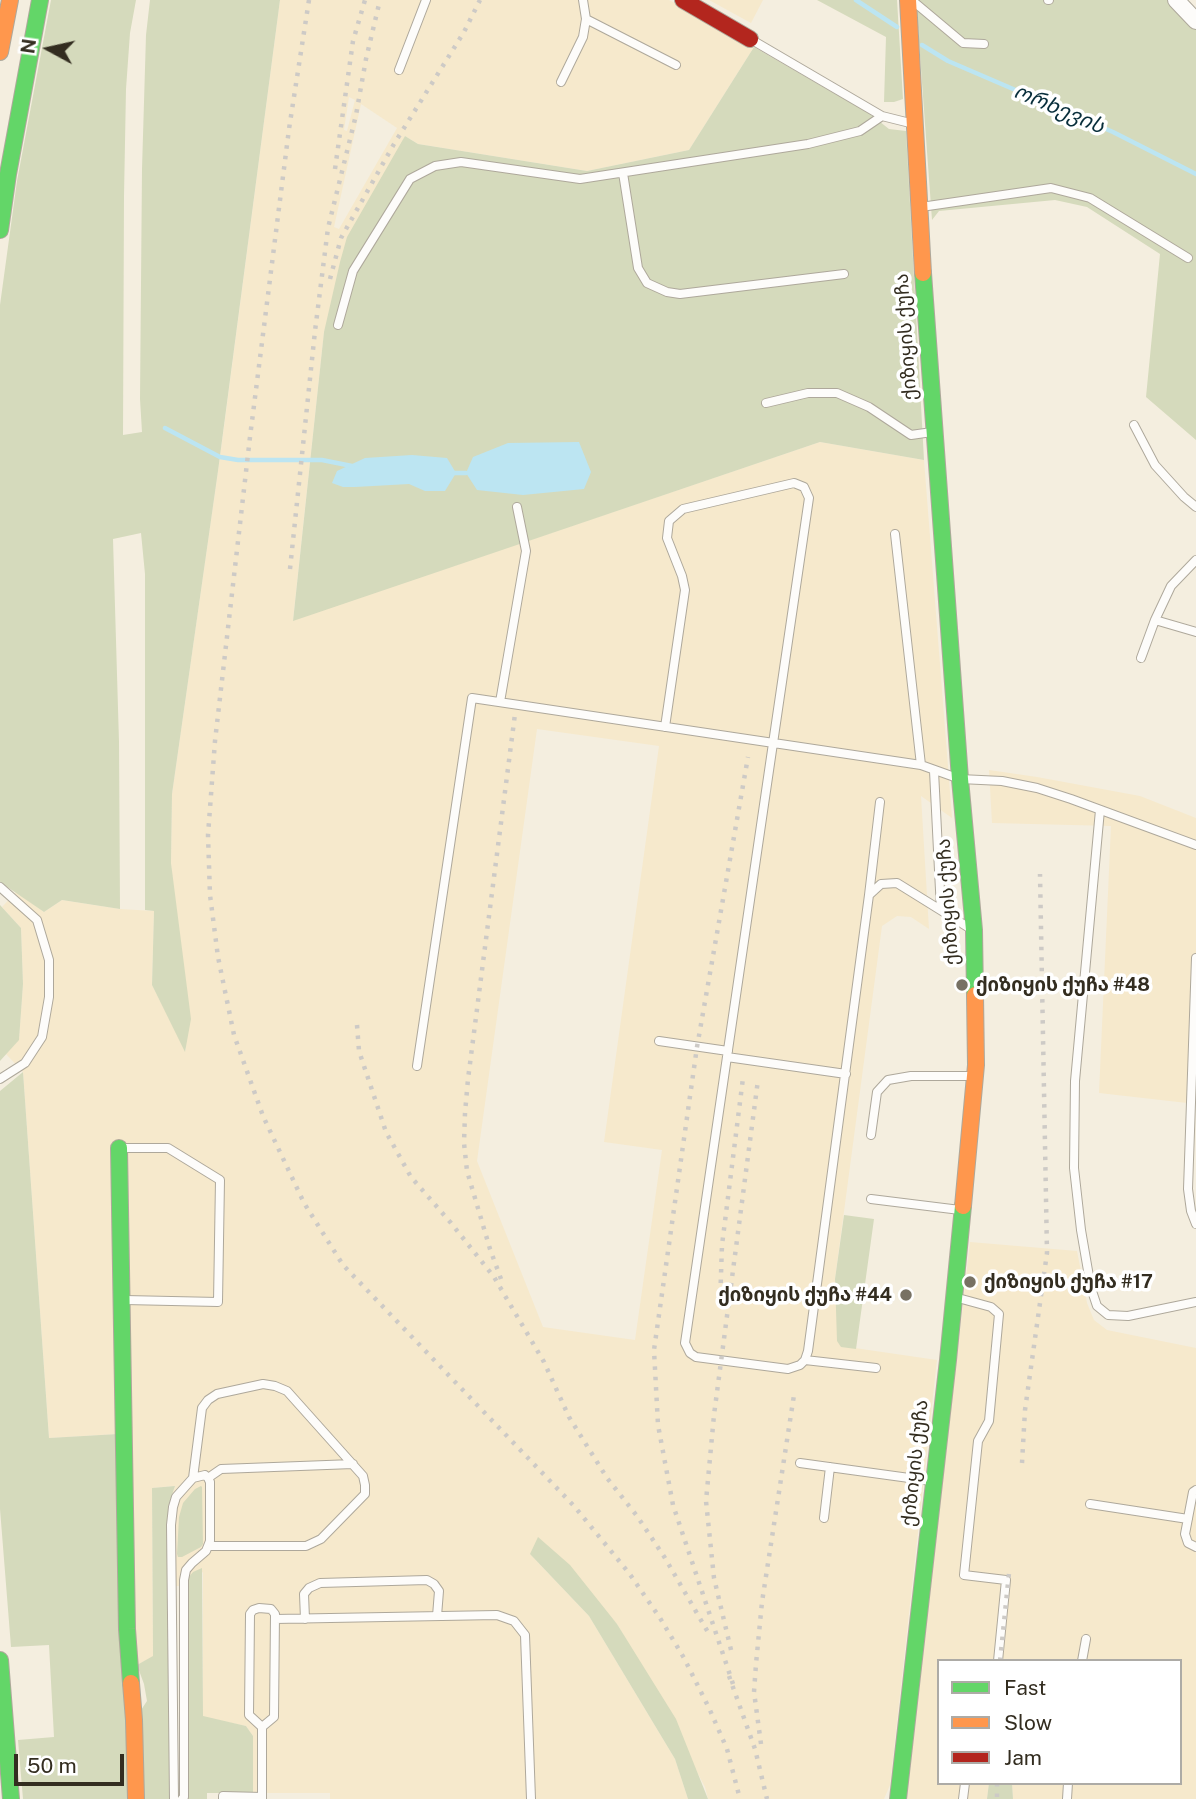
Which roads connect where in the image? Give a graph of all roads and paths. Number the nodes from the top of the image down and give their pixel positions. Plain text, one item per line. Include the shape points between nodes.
1 (10, 0) edge
2 (40, 0) edge
3 (426, 0) edge
4 (583, 0) edge
5 (910, 0) edge
6 (1176, 0) edge
7 (693, 3) edge
8 (586, 19) junction
9 (1196, 21) edge
10 (750, 39) joint
11 (984, 44) dead end
12 (0, 52) edge
13 (676, 65) dead end
14 (399, 70) dead end
15 (561, 82) dead end
16 (883, 116) junction
17 (913, 123) junction
18 (622, 173) junction
19 (918, 208) junction
20 (0, 230) edge
21 (1188, 258) dead end
22 (844, 274) dead end
23 (338, 325) dead end
24 (766, 403) dead end
25 (1135, 425) dead end
26 (934, 432) junction
27 (517, 507) dead end
28 (1196, 507) edge
29 (895, 534) dead end
30 (1196, 560) edge
31 (1154, 620) junction
32 (1196, 632) edge
33 (1141, 658) dead end
34 (500, 702) junction
35 (665, 727) junction
36 (773, 743) junction
37 (921, 765) junction
38 (934, 771) junction
39 (960, 779) junction
40 (880, 802) dead end
41 (1100, 810) junction
42 (1196, 845) edge
43 (0, 887) edge
44 (869, 895) junction
45 (941, 910) junction
46 (974, 930) junction
47 (1196, 958) edge
48 (659, 1041) dead end
49 (727, 1054) junction
50 (416, 1066) dead end
51 (846, 1074) junction
52 (975, 1076) junction
53 (0, 1079) edge
54 (871, 1135) dead end
55 (119, 1148) joint
56 (871, 1199) dead end
57 (962, 1211) junction
58 (1196, 1224) edge
59 (954, 1297) junction
60 (122, 1300) junction
61 (1196, 1302) edge
62 (805, 1360) junction
63 (876, 1368) dead end
64 (800, 1463) dead end
65 (353, 1464) junction
66 (830, 1467) junction
67 (193, 1478) junction
68 (208, 1478) junction
69 (934, 1481) junction
70 (1196, 1490) edge
71 (1090, 1504) dead end
72 (824, 1518) dead end
73 (1188, 1519) junction
74 (209, 1546) junction
75 (1196, 1547) edge
76 (437, 1616) junction
77 (275, 1619) junction
78 (305, 1619) junction
79 (1086, 1639) dead end
80 (998, 1659) edge
81 (1082, 1659) edge
82 (0, 1661) edge
83 (262, 1727) junction
84 (262, 1798) edge
85 (11, 1799) edge
86 (136, 1799) edge
87 (174, 1799) edge
88 (182, 1799) edge
89 (223, 1799) edge
90 (531, 1799) edge
91 (898, 1799) edge

1 - 12 main road
2 - 20 main road
3 - 14 lane
4 - 8 lane
5 - 11 lane via 964,43
5 - 17 main road, ქიზიყის ქუჩა
6 - 9 street
7 - 10 main road
8 - 13 lane
8 - 15 lane via 583,37
10 - 16 lane
16 - 17 lane
16 - 18 lane via 860,131 808,144
17 - 19 main road, ქიზიყის ქუჩა
18 - 22 lane via 638,268 646,284 680,294
18 - 23 lane via 580,179 461,162 435,166 410,179 353,271
19 - 21 lane via 1051,188 1090,198
19 - 26 main road, ქიზიყის ქუჩა
24 - 26 lane via 808,393 837,393 869,407 911,435
25 - 28 lane via 1155,465
26 - 39 main road, ქიზიყის ქუჩა
27 - 34 lane via 526,551
29 - 37 lane
30 - 31 lane via 1171,586
31 - 32 lane
31 - 33 lane
34 - 35 lane
34 - 50 lane via 472,698
35 - 36 lane
35 - 36 lane via 685,590 667,538 669,521 684,509 794,483 804,487 809,498
36 - 37 lane
36 - 49 lane
37 - 38 lane
38 - 39 lane
38 - 45 lane
39 - 41 lane via 1037,788
39 - 46 main road, ქიზიყის ქუჩა
40 - 44 lane
41 - 42 lane
41 - 61 lane via 1075,1081 1074,1168 1091,1288 1097,1306 1108,1315 1128,1317
43 - 53 lane via 37,920 49,960 49,997 42,1037 25,1063
44 - 45 lane via 881,884 897,883
44 - 51 lane
45 - 46 lane
46 - 52 main road, ქიზიყის ქუჩა
47 - 58 lane via 1188,1189
48 - 49 lane
49 - 51 lane
49 - 62 lane via 685,1343 696,1357 715,1360 789,1369
51 - 62 lane
52 - 54 lane via 888,1080 877,1092
52 - 57 main road, ქიზიყის ქუჩა
55 - 60 main road
55 - 60 lane via 168,1148 220,1180 218,1302
56 - 57 lane
57 - 59 main road, ქიზიყის ქუჩა
59 - 69 main road, ქიზიყის ქუჩა
59 - 80 lane via 991,1307 999,1314 989,1421 978,1441 964,1575 1006,1580
60 - 86 main road via 127,1629
62 - 63 lane
64 - 66 lane
65 - 67 lane via 287,1391 263,1384 217,1394 202,1408
65 - 68 lane via 221,1469
65 - 74 lane via 363,1476 365,1494 321,1539 306,1546
66 - 69 lane
66 - 72 lane
67 - 68 lane
67 - 87 lane via 176,1497 171,1525
68 - 74 lane
69 - 91 main road, ქიზიყის ქუჩა
70 - 73 lane
71 - 73 lane
73 - 75 lane via 1185,1535
74 - 88 lane via 186,1570 184,1580
76 - 78 lane
76 - 78 lane via 439,1591 427,1580 320,1583 304,1594
76 - 90 lane via 497,1615 514,1621 525,1635
77 - 78 lane
77 - 83 lane via 274,1717
77 - 83 lane via 271,1609 259,1608 250,1614 249,1715
79 - 81 lane
82 - 85 main road
83 - 84 lane
84 - 89 lane

